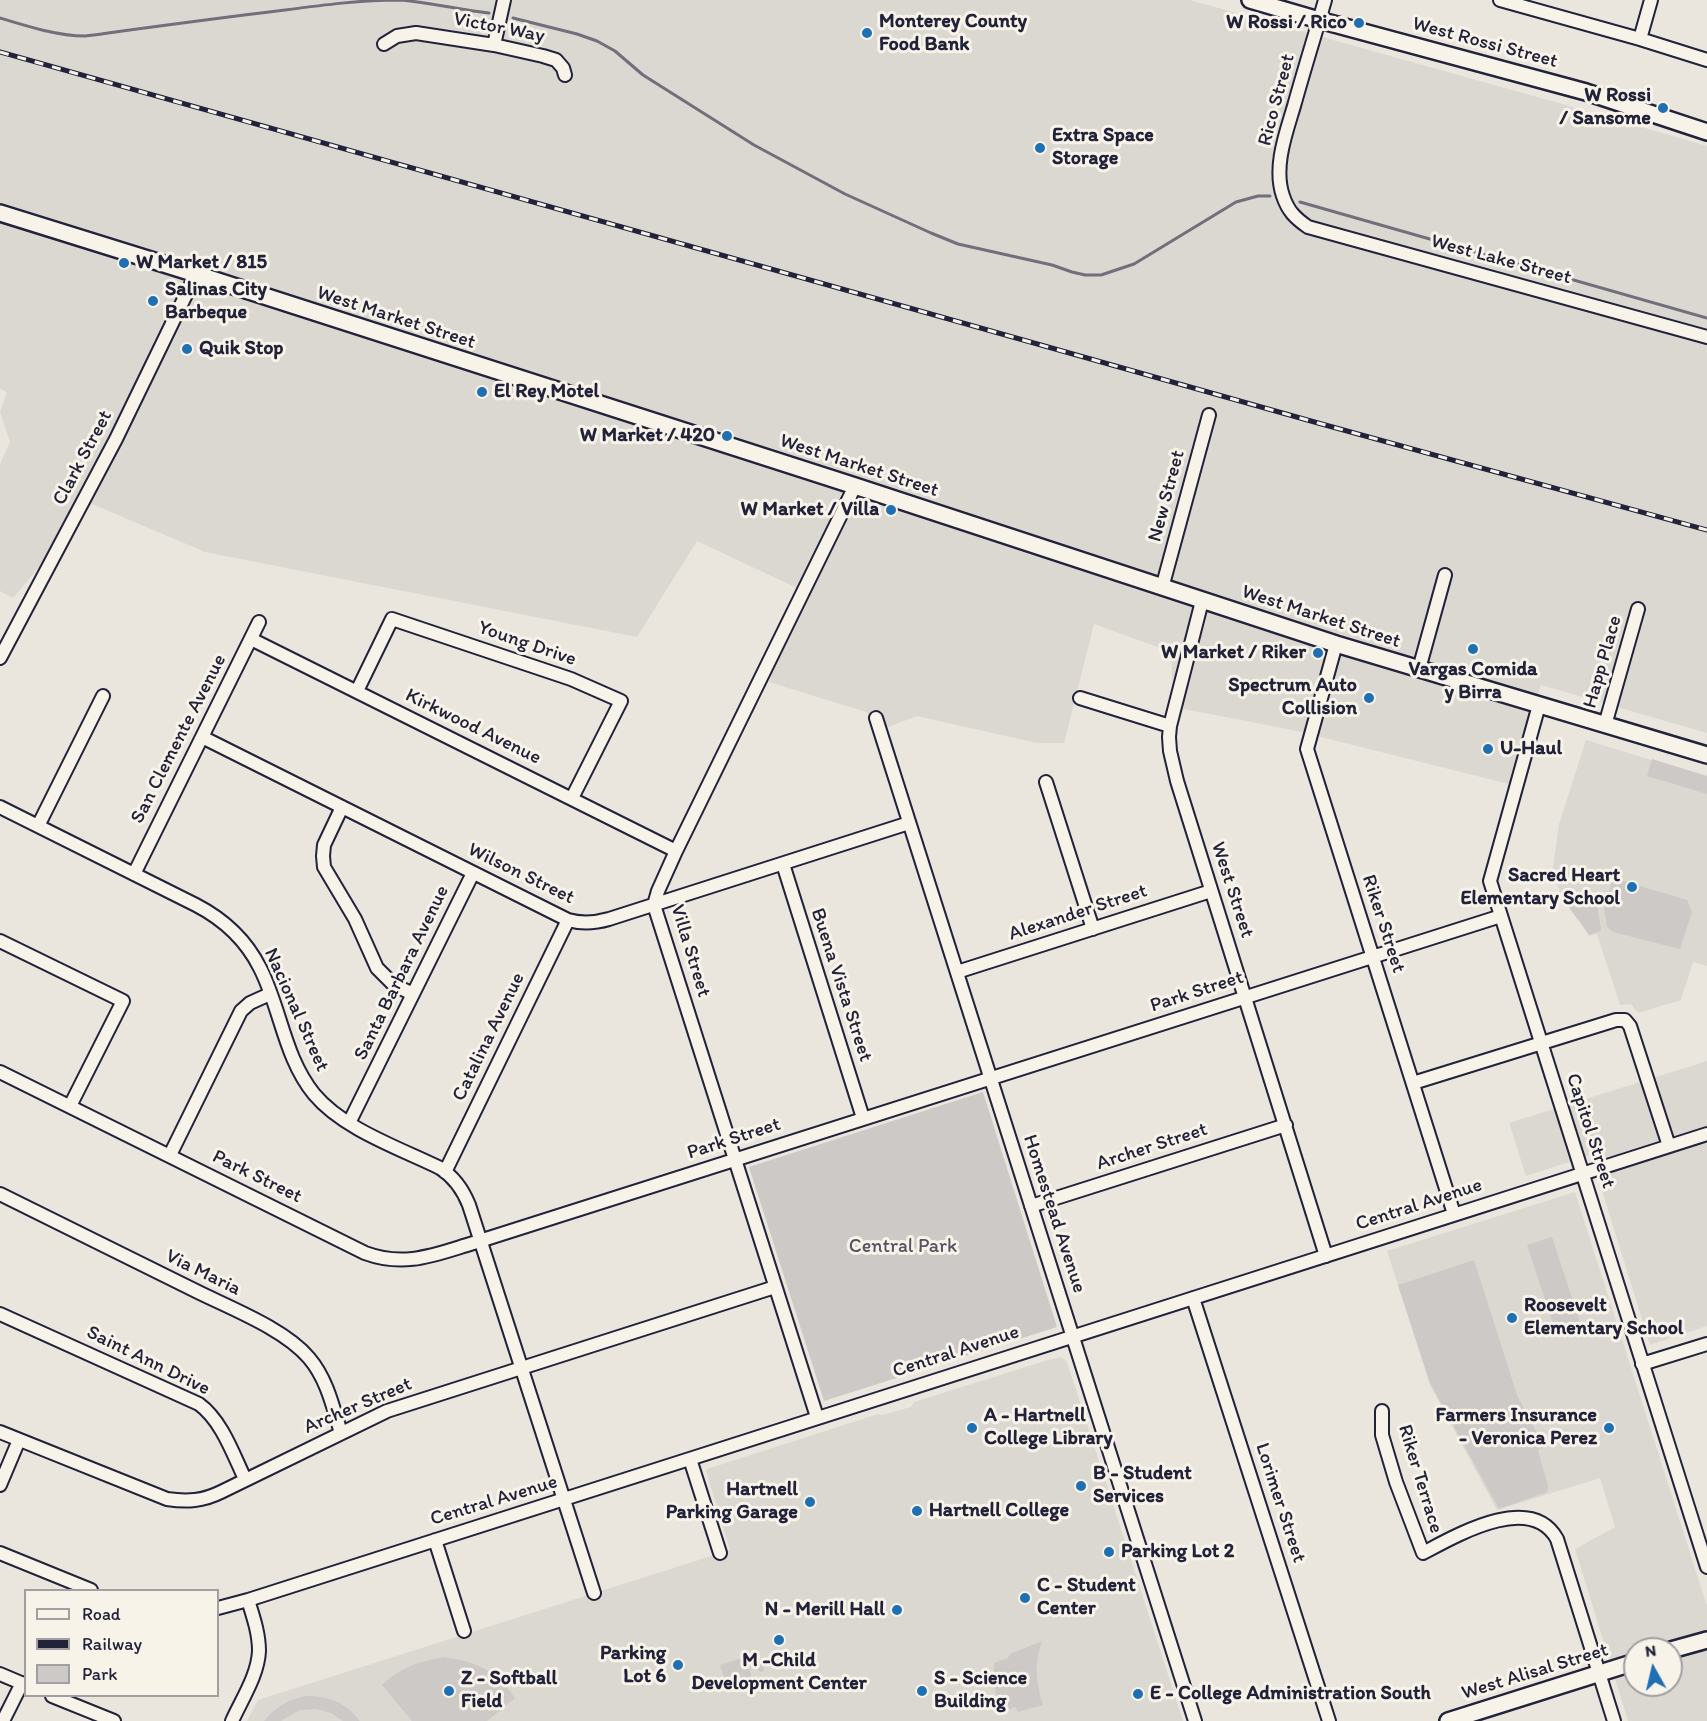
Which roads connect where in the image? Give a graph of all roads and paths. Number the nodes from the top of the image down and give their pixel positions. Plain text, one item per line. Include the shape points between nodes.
1 (504, 0) edge
2 (1250, 0) edge
3 (1325, 0) edge
4 (1500, 0) edge
5 (1651, 0) edge
6 (1541, 5) edge
7 (1319, 20) junction
8 (1640, 39) junction
9 (384, 44) dead end
10 (494, 45) junction
11 (1707, 60) edge
12 (565, 75) dead end
13 (1707, 132) edge
14 (1290, 210) joint
15 (0, 213) edge
16 (196, 274) junction
17 (1707, 337) edge
18 (1209, 416) dead end
19 (855, 486) junction
20 (1445, 575) dead end
21 (1162, 588) junction
22 (1202, 601) junction
23 (1638, 609) dead end
24 (259, 622) dead end
25 (251, 639) junction
26 (1336, 644) junction
27 (0, 657) edge
28 (1419, 669) junction
29 (357, 691) junction
30 (103, 696) dead end
31 (1080, 698) dead end
32 (1539, 705) junction
33 (876, 718) dead end
34 (1605, 725) junction
35 (1170, 726) junction
36 (202, 737) junction
37 (1707, 755) edge
38 (1046, 782) dead end
39 (572, 798) junction
40 (0, 807) edge
41 (342, 807) junction
42 (909, 823) junction
43 (38, 826) junction
44 (676, 851) junction
45 (783, 864) junction
46 (473, 873) junction
47 (134, 874) junction
48 (1211, 891) junction
49 (654, 905) junction
50 (1501, 916) junction
51 (568, 920) junction
52 (1093, 929) junction
53 (0, 941) edge
54 (1372, 956) junction
55 (957, 972) junction
56 (270, 994) junction
57 (413, 994) junction
58 (1246, 997) junction
59 (1542, 1043) junction
60 (0, 1072) edge
61 (990, 1078) junction
62 (1413, 1083) junction
63 (70, 1106) junction
64 (863, 1118) junction
65 (349, 1123) junction
66 (1286, 1125) junction
67 (1707, 1134) edge
68 (1669, 1146) junction
69 (170, 1155) junction
70 (735, 1160) junction
71 (445, 1172) junction
72 (1583, 1173) junction
73 (0, 1194) edge
74 (1030, 1206) junction
75 (1454, 1214) junction
76 (480, 1240) junction
77 (1326, 1256) junction
78 (775, 1287) junction
79 (1193, 1298) junction
80 (0, 1314) edge
81 (1072, 1336) junction
82 (1707, 1344) edge
83 (1642, 1364) junction
84 (520, 1368) junction
85 (1382, 1412) dead end
86 (817, 1417) junction
87 (0, 1432) edge
88 (341, 1432) junction
89 (19, 1440) junction
90 (690, 1459) junction
91 (245, 1479) junction
92 (0, 1485) edge
93 (563, 1499) junction
94 (435, 1539) junction
95 (0, 1553) edge
96 (720, 1553) dead end
97 (1707, 1567) edge
98 (89, 1589) edge
99 (594, 1593) dead end
100 (248, 1600) junction
101 (219, 1608) edge
102 (464, 1631) dead end
103 (1707, 1640) edge
104 (1683, 1647) edge
105 (1623, 1666) edge
106 (0, 1674) edge
107 (1599, 1674) junction
108 (24, 1684) edge
109 (57, 1697) edge
110 (1473, 1717) edge
111 (3, 1721) edge
112 (114, 1721) edge
113 (232, 1721) edge
114 (1195, 1721) edge
115 (1329, 1721) edge
116 (1448, 1721) edge
117 (1614, 1721) edge

1 - 10 street
2 - 7 main road, West Rossi Street
3 - 7 street, Rico Street
4 - 6 street
5 - 8 street
6 - 8 street
7 - 13 main road, West Rossi Street via 1586,92
7 - 14 street, Rico Street via 1283,147 1282,194
8 - 11 street
9 - 10 street, Victor Way via 397,36 416,33
10 - 12 street, Victor Way via 556,60
14 - 17 street, West Lake Street via 1308,227
15 - 16 main road, West Market Street
16 - 19 main road, West Market Street
16 - 27 street, Clark Street via 116,439
18 - 21 street, New Street
19 - 21 main road, West Market Street
19 - 44 street, Villa Street
20 - 28 street
21 - 22 main road, West Market Street
22 - 26 main road, West Market Street
22 - 35 street, West Street
23 - 34 street, Happ Place
24 - 25 street, San Clemente Avenue
25 - 29 street, Kirkwood Avenue
25 - 36 street, San Clemente Avenue
26 - 28 main road, West Market Street
26 - 54 street, Riker Street via 1306,749
28 - 32 main road, West Market Street
29 - 39 street, Kirkwood Avenue
29 - 39 street, Young Drive via 392,620 571,679 621,701
30 - 43 street
31 - 35 street
32 - 34 main road, West Market Street
32 - 50 street, Capitol Street via 1490,881
33 - 42 street, Homestead Avenue
34 - 37 main road, West Market Street
35 - 48 street, West Street via 1173,768
36 - 41 street, Wilson Street
36 - 47 street, San Clemente Avenue
38 - 52 street
39 - 44 street, Kirkwood Avenue
40 - 43 street, Nacional Street
41 - 46 street, Wilson Street
41 - 57 street via 324,845 324,867 355,919 377,968 394,985
42 - 45 street, Wilson Street
42 - 55 street, Homestead Avenue
43 - 47 street, Nacional Street
44 - 49 street, Villa Street
45 - 49 street, Wilson Street
45 - 64 street, Buena Vista Street
46 - 51 street, Wilson Street
46 - 57 street, Santa Barbara Avenue
47 - 56 street, Nacional Street via 226,924 253,955
48 - 52 street, Alexander Street
48 - 58 street, West Street
49 - 51 street, Wilson Street via 600,921
49 - 70 street, Villa Street
50 - 54 street, Park Street
50 - 59 street, Capitol Street
51 - 71 street, Catalina Avenue
52 - 55 street, Alexander Street
53 - 63 street via 123,1001
54 - 58 street, Park Street
54 - 62 street, Riker Street
55 - 61 street, Homestead Avenue
56 - 65 street, Nacional Street via 302,1077 320,1100
56 - 69 street via 241,1011
57 - 65 street, Santa Barbara Avenue
58 - 61 street, Park Street
58 - 66 street, West Street
59 - 62 street
59 - 68 street via 1625,1020
59 - 72 street, Capitol Street
60 - 63 street, Park Street
61 - 64 street, Park Street
61 - 74 street, Homestead Avenue
62 - 75 street, Riker Street
63 - 69 street, Park Street
64 - 70 street, Park Street
65 - 71 street, Nacional Street
66 - 74 street, Archer Street
66 - 77 street, West Street
67 - 68 street, Central Avenue
68 - 72 street, Central Avenue
69 - 76 street, Park Street via 374,1256 418,1259
70 - 76 street, Park Street
70 - 78 street, Villa Street
71 - 76 street, Nacional Street via 466,1197
72 - 75 street, Central Avenue
72 - 83 street, Capitol Street
73 - 88 street, Via Maria via 289,1339 322,1377
74 - 81 street, Homestead Avenue
75 - 77 street, Central Avenue
76 - 84 street, Nacional Street
77 - 79 street, Central Avenue
78 - 84 street, Archer Street
78 - 86 street, Villa Street
79 - 81 street, Central Avenue
79 - 115 street, Lorimer Street
80 - 91 street, Saint Ann Drive via 199,1404 217,1423
81 - 86 street, Central Avenue
81 - 114 street, Homestead Avenue
82 - 83 street
83 - 97 street, Capitol Street
84 - 88 street, Archer Street via 394,1408
84 - 93 street, Nacional Street
85 - 107 street, Riker Terrace via 1382,1435 1423,1553 1468,1531 1505,1519 1522,1517 1544,1523 1557,1539
86 - 90 street, Central Avenue
87 - 89 street, Archer Street
88 - 91 street, Archer Street
89 - 91 street, Archer Street via 167,1499 204,1499
89 - 92 street
90 - 93 street, Central Avenue
90 - 96 street
93 - 94 street, Central Avenue
93 - 99 street, Nacional Street
94 - 100 street, Central Avenue
94 - 102 street
95 - 98 street
100 - 101 street, Central Avenue
100 - 113 street via 258,1640 257,1663
103 - 104 main road
105 - 107 main road, West Alisal Street
106 - 108 street
107 - 110 main road, West Alisal Street
107 - 117 street
108 - 111 street
109 - 112 street
110 - 116 main road, West Alisal Street

